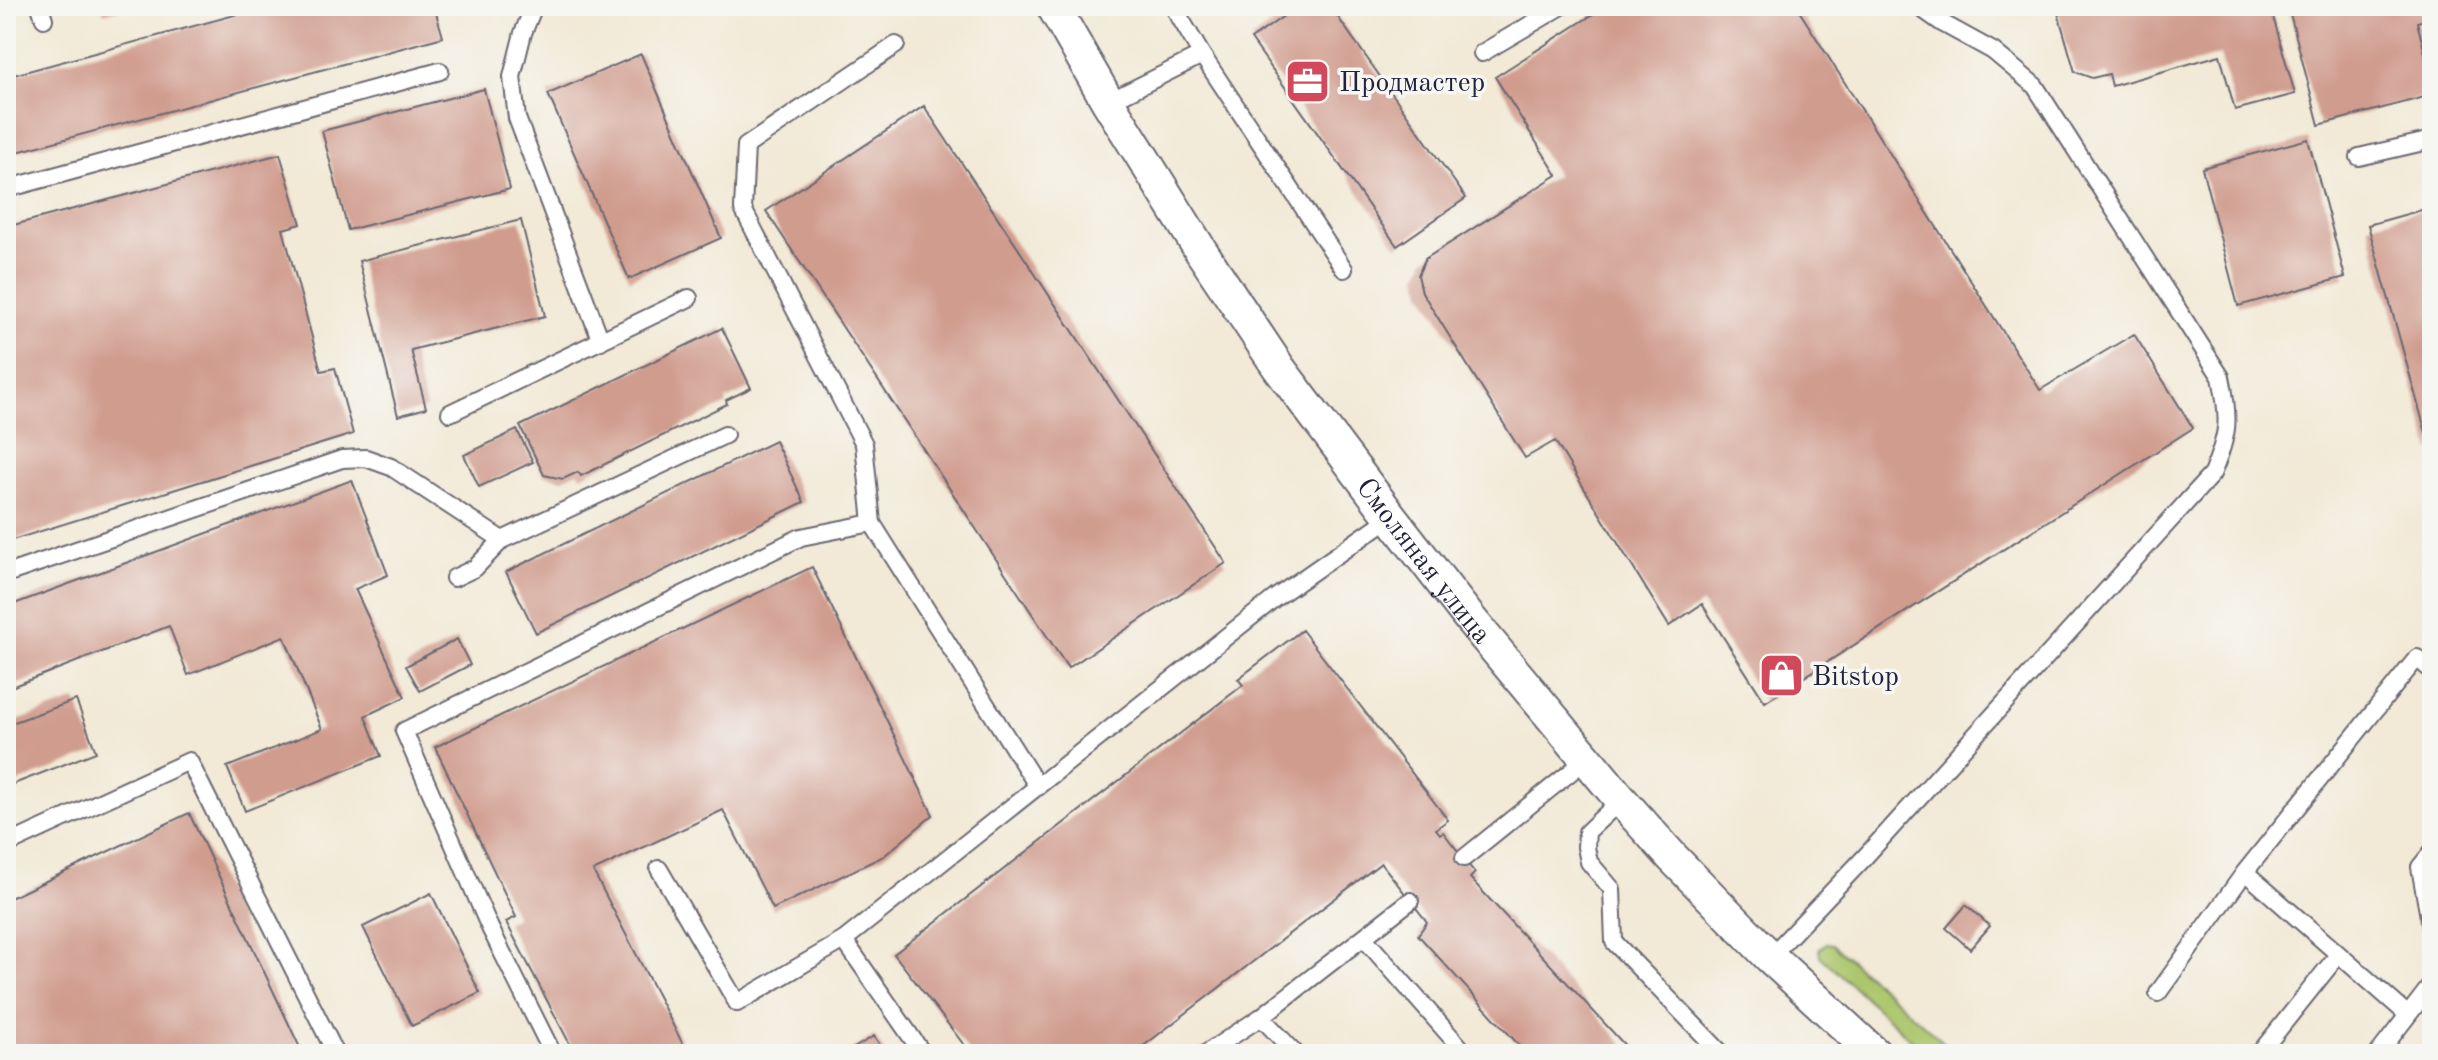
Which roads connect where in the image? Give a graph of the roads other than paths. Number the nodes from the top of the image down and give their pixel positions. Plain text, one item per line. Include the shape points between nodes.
1 (534, 6) edge
2 (1053, 6) edge
3 (1173, 6) edge
4 (1562, 6) edge
5 (1918, 6) edge
6 (896, 45) dead end
7 (1482, 53) dead end
8 (1202, 55) junction
9 (440, 71) dead end
10 (1108, 102) junction
11 (2432, 140) edge
12 (2359, 157) dead end
13 (6, 189) edge
14 (1344, 269) dead end
15 (689, 298) dead end
16 (601, 341) junction
17 (450, 413) dead end
18 (725, 435) dead end
19 (1391, 517) junction
20 (872, 523) junction
21 (502, 540) junction
22 (6, 574) edge
23 (454, 578) dead end
24 (2432, 671) edge
25 (1587, 759) junction
26 (1038, 787) junction
27 (1621, 800) junction
28 (6, 845) edge
29 (2432, 852) edge
30 (1464, 858) dead end
31 (659, 869) dead end
32 (2245, 872) junction
33 (1410, 901) dead end
34 (2432, 934) edge
35 (1364, 938) junction
36 (844, 940) junction
37 (2338, 955) junction
38 (1770, 957) junction
39 (2432, 984) edge
40 (2158, 993) dead end
41 (2408, 1015) junction
42 (1261, 1017) junction
43 (336, 1054) edge
44 (553, 1054) edge
45 (923, 1054) edge
46 (1205, 1054) edge
47 (1296, 1054) edge
48 (1466, 1054) edge
49 (1722, 1054) edge
50 (1875, 1054) edge
51 (2259, 1054) edge
52 (2378, 1054) edge

1 - 16 lane via 512,77 517,118
2 - 10 street, Смоляная улица
3 - 8 lane
4 - 7 lane
5 - 38 lane via 1993,51 2035,86 2221,377 2228,410 2224,445 2212,474
6 - 20 lane via 746,146 743,209 864,444
8 - 10 lane
8 - 14 lane
9 - 13 lane
10 - 19 street, Смоляная улица via 1279,368
11 - 12 lane
15 - 16 lane
16 - 17 lane
18 - 21 lane
19 - 25 street, Смоляная улица
19 - 26 lane via 1275,598
20 - 26 lane
20 - 44 lane via 801,537 404,731 490,928
21 - 22 lane via 391,467 354,458
21 - 23 lane via 475,568
24 - 32 lane via 2417,658
25 - 27 street, Смоляная улица
25 - 30 lane
26 - 36 lane
27 - 38 street, Смоляная улица
27 - 49 lane via 1587,832 1586,847 1589,862 1612,889 1614,942
28 - 43 lane via 189,761
29 - 34 lane via 2420,867
31 - 36 lane via 737,1003
32 - 37 lane
32 - 40 lane
33 - 35 lane
35 - 42 lane
35 - 48 lane
36 - 45 lane
37 - 41 lane
37 - 51 lane
38 - 50 street, Смоляная улица
39 - 41 lane
41 - 52 lane
42 - 46 lane
42 - 47 lane

